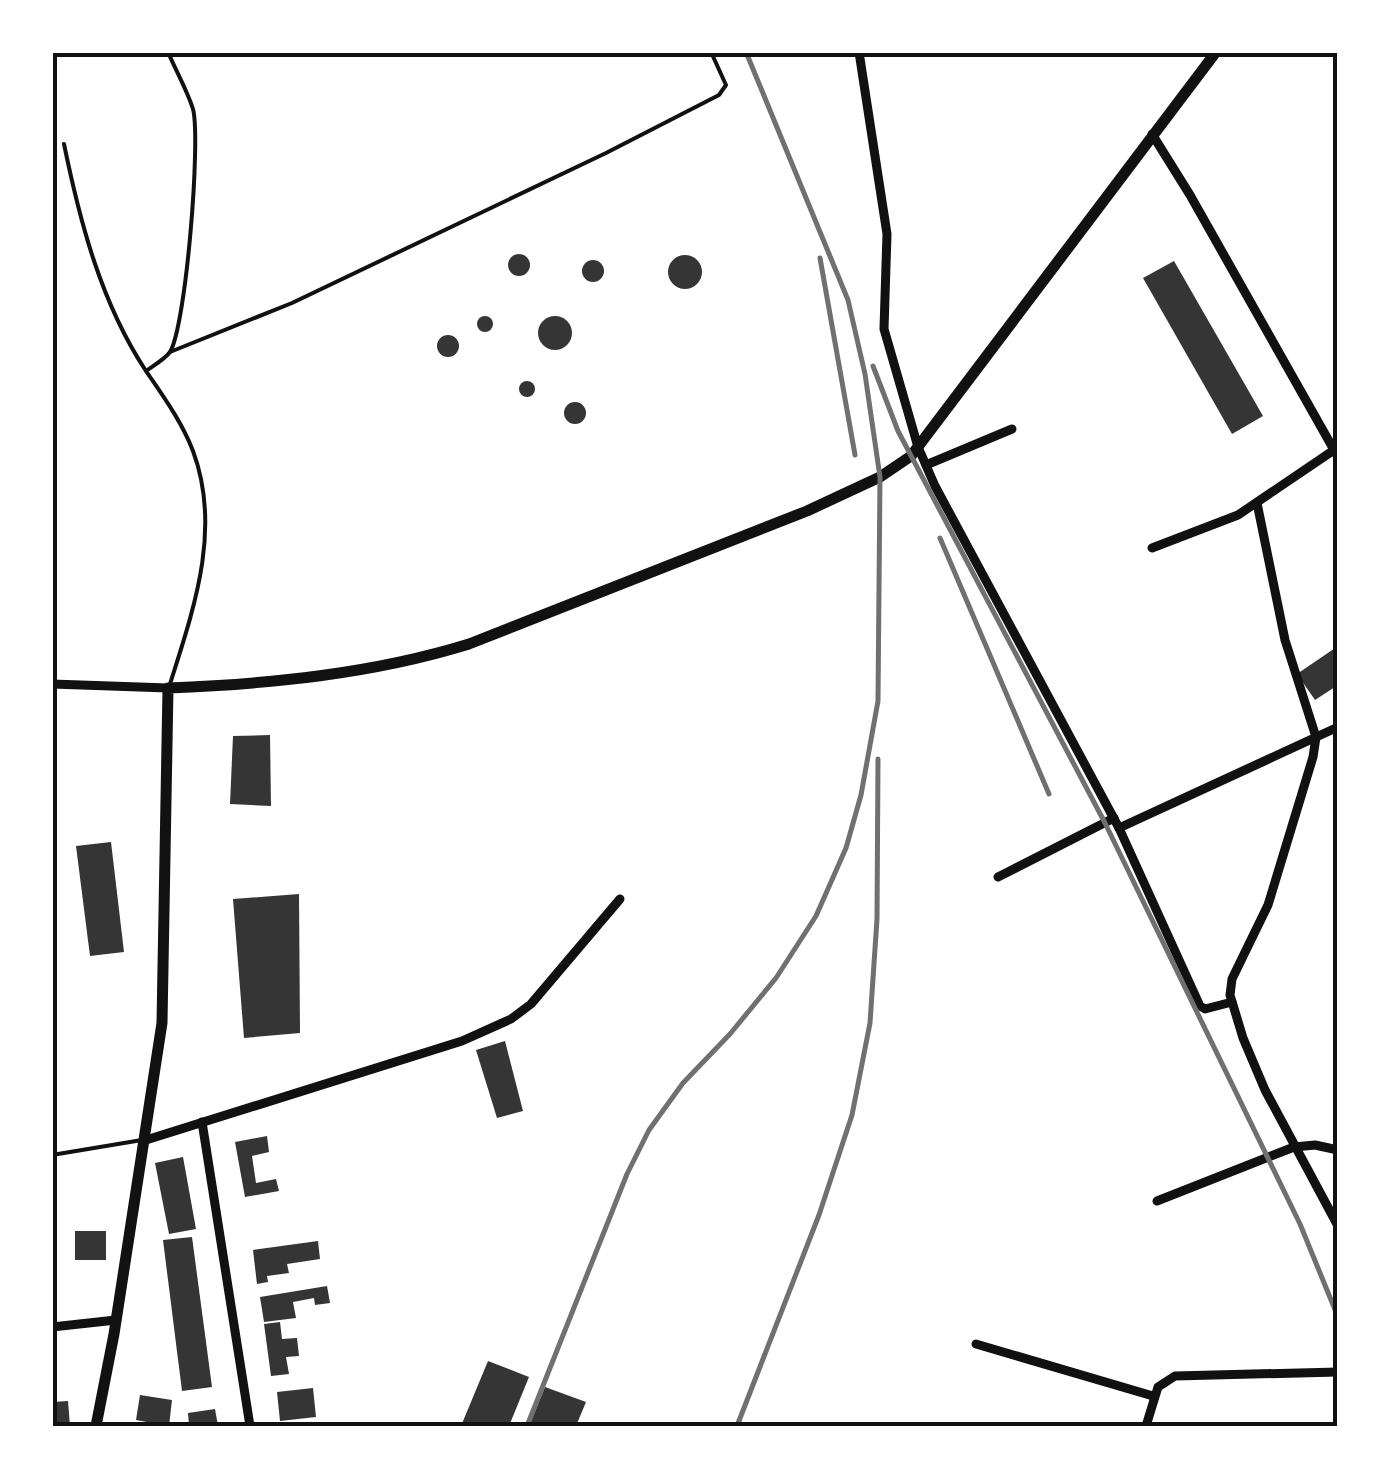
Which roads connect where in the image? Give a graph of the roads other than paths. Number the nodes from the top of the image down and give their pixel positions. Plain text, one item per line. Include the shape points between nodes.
1 (168, 52) edge
2 (711, 52) edge
3 (859, 52) edge
4 (1216, 52) edge
5 (1152, 134) junction
6 (64, 144) dead end
7 (170, 352) junction
8 (146, 371) junction
9 (1012, 429) dead end
10 (918, 447) junction
11 (1336, 454) edge
12 (926, 465) junction
13 (1257, 503) junction
14 (1152, 548) dead end
15 (52, 684) edge
16 (168, 688) junction
17 (1338, 727) edge
18 (1316, 736) junction
19 (1116, 823) junction
20 (998, 876) dead end
21 (620, 900) dead end
22 (1232, 1002) junction
23 (202, 1122) junction
24 (146, 1140) junction
25 (1294, 1148) junction
26 (1338, 1150) edge
27 (52, 1155) edge
28 (1157, 1201) dead end
29 (1338, 1226) edge
30 (116, 1320) junction
31 (52, 1327) edge
32 (976, 1344) dead end
33 (1338, 1372) edge
34 (1153, 1396) junction
35 (96, 1426) edge
36 (250, 1426) edge
37 (1146, 1426) edge

1 - 7 lane via 192,109 197,145
2 - 7 lane via 726,79 719,95 292,302
3 - 10 street via 887,234 884,329
4 - 5 street
5 - 10 street
5 - 11 street
6 - 8 lane via 110,308
7 - 8 lane
8 - 16 lane via 192,450 204,492 196,600
9 - 12 street
10 - 12 street
10 - 16 street via 880,478 808,511 432,656 262,684
11 - 13 street
12 - 19 street
13 - 14 street
13 - 18 street via 1285,640
15 - 16 street
16 - 24 street via 162,1023
17 - 18 street
18 - 19 street
18 - 22 street via 1268,905 1232,979
19 - 20 street
19 - 22 street via 1200,1006
21 - 23 street via 511,1019 462,1041
22 - 25 street
23 - 24 street
23 - 36 street
24 - 27 lane
24 - 30 street
25 - 26 street
25 - 28 street
25 - 29 street
30 - 31 street
30 - 35 street
32 - 34 street
33 - 34 street via 1175,1376
34 - 37 street

